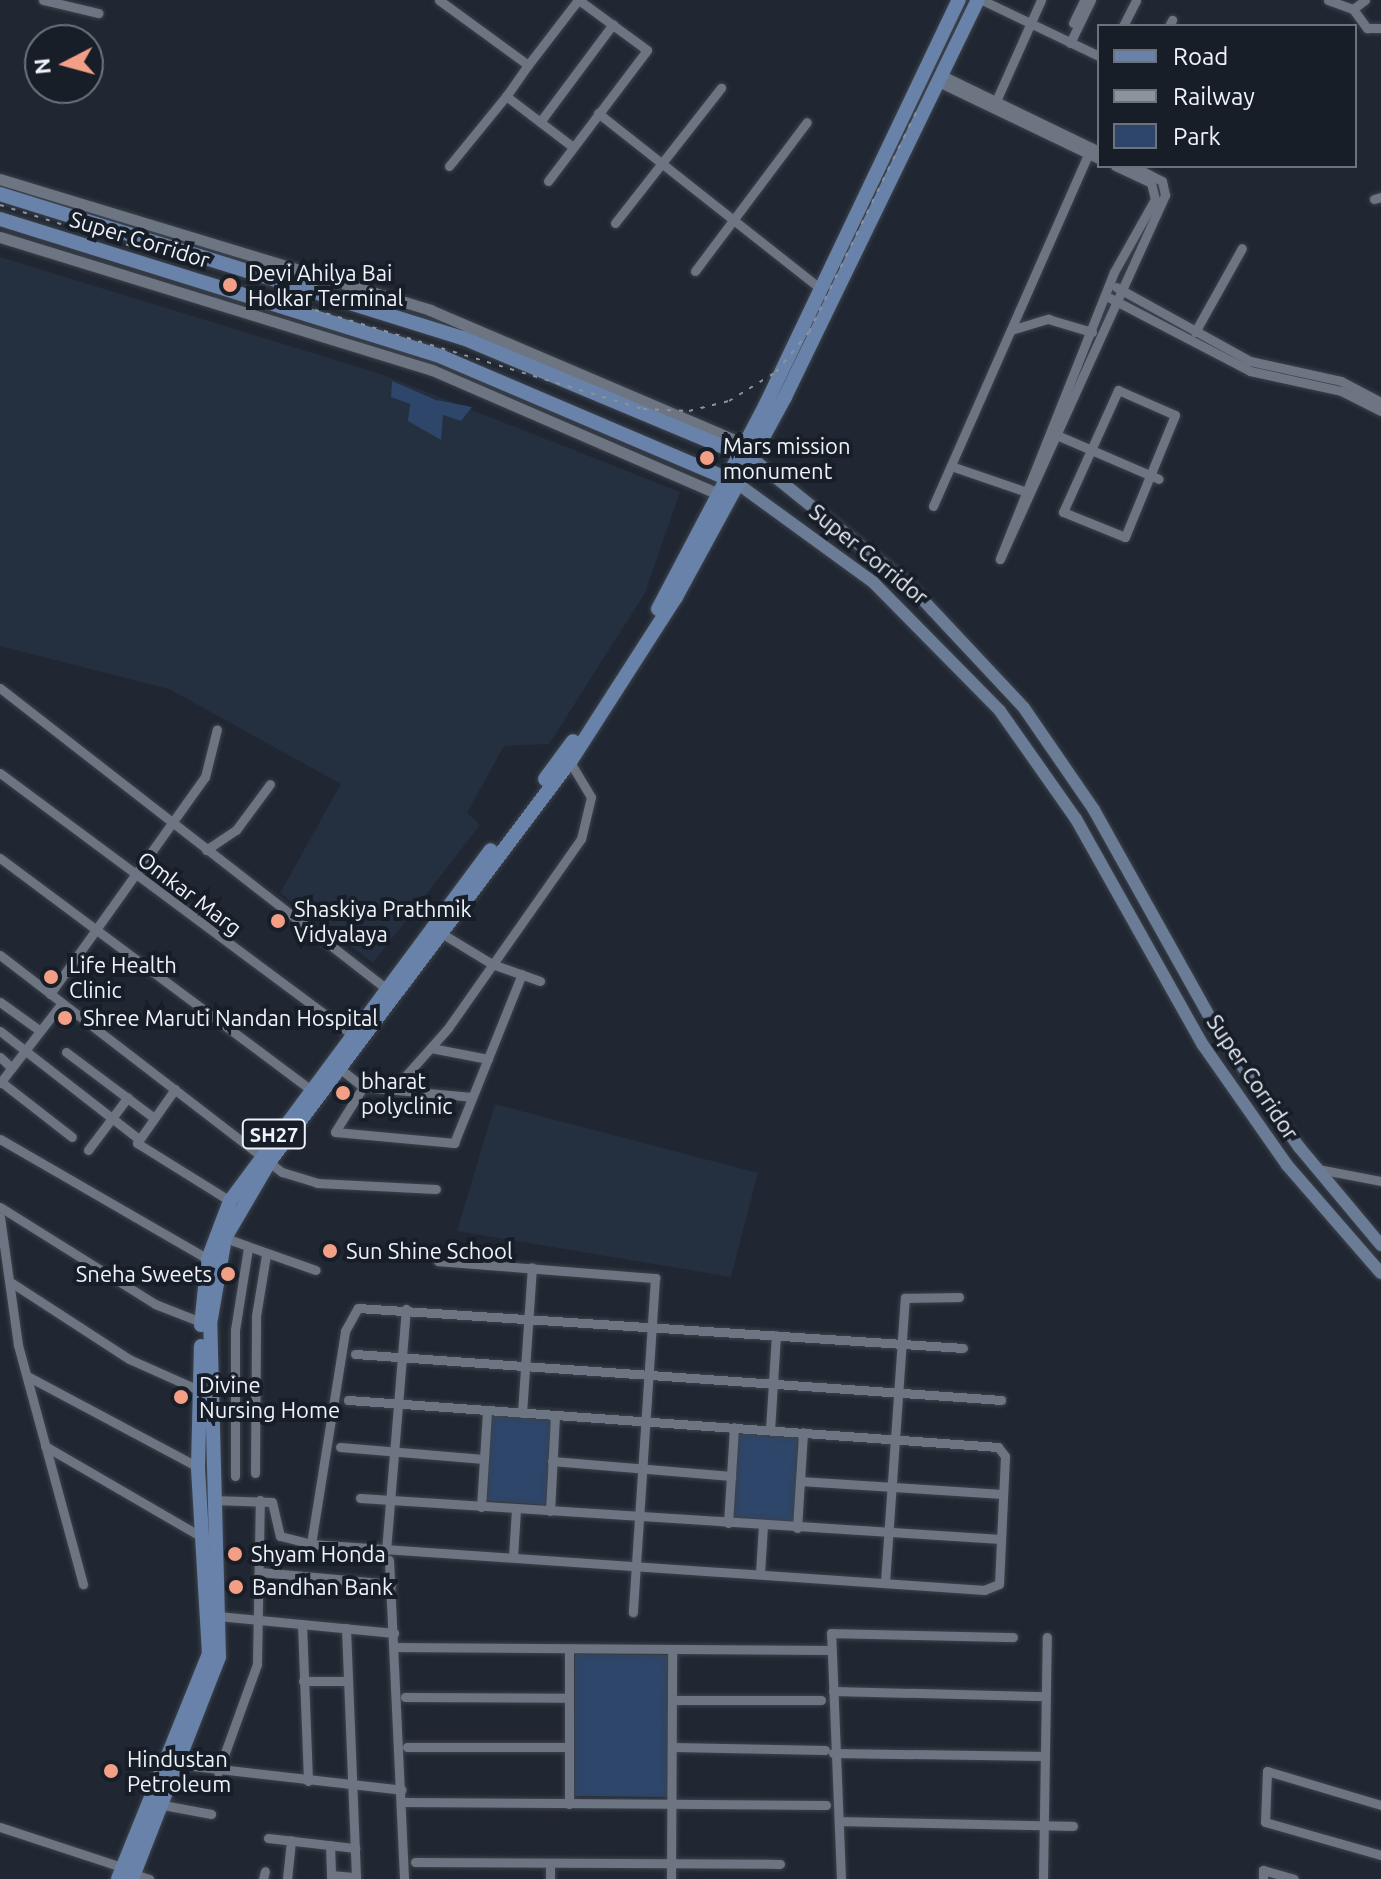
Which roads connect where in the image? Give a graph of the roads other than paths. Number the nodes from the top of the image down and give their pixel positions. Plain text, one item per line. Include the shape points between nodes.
1 (43, 0) edge
2 (439, 0) edge
3 (579, 0) edge
4 (959, 0) edge
5 (980, 0) edge
6 (1041, 0) edge
7 (1084, 0) edge
8 (1091, 0) edge
9 (1136, 0) edge
10 (1328, 0) edge
11 (1365, 0) edge
12 (1353, 9) junction
13 (98, 13) dead end
14 (613, 24) junction
15 (1030, 24) junction
16 (1124, 24) edge
17 (1381, 28) edge
18 (1067, 42) junction
19 (1097, 55) edge
20 (528, 65) junction
21 (940, 79) junction
22 (721, 88) dead end
23 (506, 96) junction
24 (996, 101) junction
25 (598, 113) junction
26 (540, 122) junction
27 (807, 122) dead end
28 (573, 147) junction
29 (1093, 151) edge
30 (664, 162) junction
31 (449, 166) dead end
32 (1119, 168) edge
33 (1137, 168) edge
34 (0, 179) edge
35 (548, 181) dead end
36 (0, 194) edge
37 (733, 218) junction
38 (0, 219) edge
39 (615, 223) dead end
40 (0, 237) edge
41 (1242, 248) dead end
42 (695, 271) dead end
43 (1114, 286) junction
44 (821, 289) junction
45 (1110, 298) junction
46 (1011, 330) junction
47 (1092, 332) junction
48 (1195, 332) junction
49 (800, 367) junction
50 (782, 370) junction
51 (1381, 402) edge
52 (1381, 411) edge
53 (1053, 434) junction
54 (1090, 450) junction
55 (749, 452) junction
56 (951, 466) junction
57 (1155, 477) junction
58 (733, 481) junction
59 (1024, 491) junction
60 (725, 497) junction
61 (933, 506) dead end
62 (0, 688) edge
63 (217, 729) dead end
64 (570, 762) junction
65 (0, 773) edge
66 (270, 784) dead end
67 (172, 821) junction
68 (206, 850) junction
69 (0, 858) edge
70 (136, 876) junction
71 (441, 933) junction
72 (94, 934) junction
73 (0, 955) edge
74 (492, 964) junction
75 (522, 974) junction
76 (540, 981) dead end
77 (384, 987) junction
78 (50, 994) junction
79 (61, 1004) junction
80 (2, 1007) edge
81 (39, 1030) junction
82 (0, 1031) edge
83 (354, 1036) junction
84 (431, 1048) junction
85 (24, 1051) junction
86 (66, 1052) dead end
87 (0, 1057) edge
88 (488, 1059) junction
89 (12, 1068) junction
90 (339, 1068) junction
91 (0, 1082) edge
92 (363, 1087) junction
93 (175, 1089) junction
94 (310, 1089) junction
95 (393, 1090) junction
96 (128, 1097) junction
97 (472, 1097) junction
98 (153, 1117) junction
99 (113, 1118) junction
100 (72, 1137) dead end
101 (136, 1137) junction
102 (0, 1139) edge
103 (88, 1150) dead end
104 (265, 1156) junction
105 (1317, 1169) junction
106 (1381, 1181) edge
107 (436, 1189) dead end
108 (230, 1201) junction
109 (0, 1207) edge
110 (0, 1217) edge
111 (225, 1238) junction
112 (1381, 1245) edge
113 (248, 1248) junction
114 (266, 1255) junction
115 (208, 1259) junction
116 (438, 1261) dead end
117 (532, 1267) junction
118 (316, 1270) dead end
119 (1381, 1273) edge
120 (12, 1283) junction
121 (959, 1297) dead end
122 (406, 1309) junction
123 (529, 1318) junction
124 (201, 1322) junction
125 (652, 1328) junction
126 (776, 1335) junction
127 (902, 1344) junction
128 (963, 1348) dead end
129 (355, 1354) dead end
130 (403, 1357) junction
131 (525, 1367) junction
132 (29, 1377) junction
133 (649, 1377) junction
134 (773, 1385) junction
135 (201, 1391) junction
136 (898, 1392) junction
137 (348, 1400) dead end
138 (1001, 1400) dead end
139 (399, 1406) junction
140 (487, 1411) junction
141 (522, 1413) junction
142 (555, 1415) junction
143 (646, 1421) junction
144 (734, 1427) junction
145 (770, 1430) junction
146 (803, 1432) junction
147 (895, 1438) junction
148 (45, 1446) junction
149 (340, 1447) dead end
150 (395, 1452) junction
151 (484, 1459) junction
152 (552, 1461) junction
153 (198, 1467) junction
154 (643, 1468) junction
155 (255, 1473) dead end
156 (235, 1476) dead end
157 (731, 1476) junction
158 (800, 1481) junction
159 (892, 1486) junction
160 (1003, 1494) junction
161 (360, 1498) dead end
162 (213, 1500) junction
163 (260, 1500) junction
164 (391, 1500) junction
165 (481, 1507) junction
166 (516, 1509) junction
167 (550, 1511) junction
168 (640, 1517) junction
169 (728, 1523) junction
170 (763, 1525) junction
171 (797, 1528) junction
172 (888, 1533) junction
173 (202, 1537) junction
174 (1001, 1539) junction
175 (311, 1544) junction
176 (388, 1556) junction
177 (513, 1557) junction
178 (636, 1566) junction
179 (260, 1572) junction
180 (760, 1573) junction
181 (885, 1582) junction
182 (83, 1584) dead end
183 (391, 1584) junction
184 (633, 1612) dead end
185 (218, 1616) junction
186 (256, 1618) junction
187 (302, 1624) junction
188 (346, 1628) junction
189 (394, 1633) junction
190 (1013, 1637) dead end
191 (1047, 1637) dead end
192 (394, 1647) junction
193 (569, 1650) junction
194 (826, 1650) dead end
195 (672, 1651) junction
196 (303, 1681) junction
197 (348, 1681) junction
198 (833, 1691) junction
199 (1045, 1696) junction
200 (405, 1697) dead end
201 (569, 1698) junction
202 (673, 1700) junction
203 (821, 1700) dead end
204 (407, 1747) dead end
205 (569, 1747) junction
206 (674, 1747) junction
207 (829, 1751) junction
208 (1045, 1756) junction
209 (173, 1764) junction
210 (218, 1772) junction
211 (308, 1781) junction
212 (352, 1785) junction
213 (402, 1790) junction
214 (403, 1802) junction
215 (569, 1804) junction
216 (673, 1804) junction
217 (163, 1805) junction
218 (826, 1805) dead end
219 (1381, 1805) edge
220 (211, 1814) dead end
221 (839, 1821) junction
222 (1045, 1823) junction
223 (1073, 1826) dead end
224 (0, 1827) edge
225 (268, 1838) dead end
226 (291, 1840) junction
227 (330, 1845) junction
228 (355, 1848) junction
229 (1381, 1855) edge
230 (415, 1862) dead end
231 (550, 1863) junction
232 (780, 1864) dead end
233 (672, 1865) junction
234 (126, 1875) edge
235 (331, 1877) edge
236 (356, 1878) edge
237 (149, 1879) edge
238 (287, 1879) edge
239 (404, 1879) edge
240 (550, 1879) edge
241 (671, 1879) edge
242 (841, 1879) edge
243 (1043, 1879) edge
244 (1263, 1879) edge
245 (1294, 1879) edge

1 - 13 street
2 - 20 street
3 - 14 street
3 - 20 street
4 - 44 main road
5 - 15 street
5 - 21 main road
6 - 15 street
7 - 18 street
8 - 18 street
9 - 16 street
10 - 12 street
11 - 12 street
12 - 17 street via 1367,28
14 - 25 street via 647,50
14 - 26 street
15 - 18 street
15 - 24 street
18 - 19 street
20 - 23 street
21 - 24 street
21 - 29 street
21 - 49 main road
22 - 30 street
23 - 26 street
23 - 31 street
24 - 29 street
25 - 28 street
25 - 30 street
26 - 28 street
27 - 37 street
28 - 35 street
29 - 46 street
30 - 37 street
30 - 39 street
32 - 43 street via 1151,183 1155,194
33 - 43 street via 1162,181 1165,195
34 - 55 street via 430,310
36 - 55 main road, Super Corridor via 463,338
37 - 42 street
37 - 44 street
38 - 58 main road, Super Corridor via 442,357
40 - 60 street via 443,374
41 - 48 street
43 - 45 street
43 - 48 street
44 - 50 main road
45 - 47 street
45 - 52 street via 1250,371 1341,391
45 - 53 street
46 - 47 street via 1048,319
46 - 56 street
47 - 53 street
48 - 51 street via 1250,361 1341,381
49 - 50 main road
49 - 55 main road
50 - 55 main road
53 - 54 street
53 - 59 street
53 - 59 street via 1000,559
54 - 57 street
54 - 57 street via 1118,390 1171,411
54 - 57 street via 1063,512 1069,518 1125,537
55 - 58 main road, SH27
55 - 105 main road, Super Corridor via 909,585 1024,708 1094,810 1217,1030
56 - 59 street
56 - 61 street
58 - 60 main road, SH27
58 - 119 main road, Super Corridor via 873,582 1000,711 1076,819 1220,1070 1287,1165
60 - 64 main road, SH27
60 - 77 main road, SH27 via 570,745
62 - 67 street
63 - 67 street via 205,777
64 - 71 main road, SH27
64 - 74 street via 592,812
65 - 70 street, Omkar Marg
66 - 68 street via 236,830
67 - 68 street
67 - 70 street
68 - 77 street
69 - 72 street
70 - 72 street
70 - 83 street, Omkar Marg
71 - 74 street
71 - 83 main road, SH27
72 - 78 street
72 - 94 street
73 - 78 street
74 - 75 street
74 - 84 street
75 - 76 street
75 - 88 street
77 - 83 main road, SH27
78 - 79 street
79 - 81 street
79 - 93 street
80 - 81 street
81 - 85 street
82 - 85 street
83 - 90 main road, SH27
83 - 94 main road, SH27
84 - 88 street
84 - 95 street
85 - 89 street
85 - 99 street
86 - 96 street
87 - 89 street
88 - 97 street
89 - 91 street
90 - 92 street
90 - 104 main road, SH27
91 - 100 street
92 - 95 street
92 - 97 street via 335,1132 454,1143
93 - 98 street
93 - 104 street
94 - 104 main road, SH27
95 - 97 street
96 - 98 street
96 - 99 street
98 - 101 street
99 - 101 street
99 - 103 street
101 - 108 street
102 - 115 street
104 - 107 street via 313,1183
104 - 108 main road, SH27
104 - 111 main road, SH27
105 - 106 street
105 - 112 main road, Super Corridor
108 - 115 main road, SH27
109 - 124 street via 155,1304
110 - 120 street
111 - 113 street
111 - 162 main road, SH27 via 210,1324
113 - 114 street
113 - 156 street via 235,1330
114 - 118 street
114 - 155 street via 256,1316
115 - 124 main road, SH27
116 - 117 street
117 - 123 street
117 - 125 street via 650,1275 656,1283
120 - 132 street
120 - 135 street via 129,1359
121 - 127 street via 905,1298
122 - 123 street
122 - 130 street
122 - 175 street via 358,1308 348,1320
123 - 125 street
123 - 131 street
124 - 135 main road, SH27
125 - 126 street
125 - 133 street
126 - 127 street
126 - 134 street
127 - 128 street
127 - 136 street
129 - 130 street
130 - 131 street
130 - 139 street
131 - 133 street
131 - 141 street
132 - 148 street
132 - 153 street
133 - 134 street
133 - 143 street
134 - 136 street
134 - 145 street
135 - 153 main road, SH27
136 - 138 street
136 - 147 street
137 - 139 street
139 - 140 street
139 - 150 street
140 - 141 street
140 - 151 street
141 - 142 street
142 - 143 street
142 - 152 street
143 - 144 street
143 - 154 street
144 - 145 street
144 - 157 street
145 - 146 street
146 - 147 street
146 - 158 street
147 - 159 street
147 - 160 street via 998,1447 1005,1456
148 - 173 street
148 - 182 street
149 - 150 street
150 - 151 street
150 - 164 street
151 - 165 street
152 - 154 street
152 - 167 street
153 - 173 main road, SH27
154 - 157 street
154 - 168 street
157 - 169 street
158 - 159 street
158 - 171 street
159 - 160 street
159 - 172 street
160 - 174 street
161 - 164 street
162 - 163 street
162 - 185 main road, SH27
163 - 175 street via 275,1505 284,1540
163 - 179 street
164 - 165 street
164 - 176 street
165 - 166 street
166 - 167 street
166 - 177 street
167 - 168 street
168 - 169 street
168 - 178 street
169 - 170 street
170 - 171 street
170 - 180 street
171 - 172 street
172 - 174 street
172 - 181 street
173 - 209 main road, SH27 via 209,1654
174 - 181 street via 996,1588
175 - 176 street
176 - 177 street
176 - 183 street
177 - 178 street
178 - 180 street
178 - 184 street
179 - 183 street
179 - 186 street
180 - 181 street
183 - 189 street
185 - 186 street
185 - 209 main road, SH27 via 215,1677
186 - 187 street
186 - 210 street via 257,1664
187 - 188 street
187 - 196 street
188 - 189 street
188 - 197 street
189 - 192 street
190 - 198 street via 831,1633
191 - 199 street
192 - 193 street
192 - 213 street
193 - 195 street
193 - 201 street
194 - 195 street
195 - 202 street
196 - 197 street
196 - 211 street
197 - 212 street
198 - 199 street
198 - 207 street
199 - 208 street
200 - 201 street
201 - 205 street
202 - 203 street
202 - 206 street
204 - 205 street
205 - 215 street
206 - 207 street
206 - 216 street
207 - 208 street
207 - 221 street
208 - 222 street
209 - 210 street
209 - 217 main road, SH27
209 - 234 main road, SH27
210 - 211 street
211 - 212 street
212 - 213 street
212 - 228 street
213 - 214 street
214 - 215 street
214 - 239 street
215 - 216 street
216 - 218 street
216 - 233 street
217 - 220 street
217 - 234 main road, SH27
219 - 229 street via 1267,1771 1265,1822
221 - 222 street
221 - 242 street
222 - 223 street
222 - 243 street
224 - 234 street
225 - 226 street
226 - 227 street
226 - 238 street
227 - 228 street
227 - 235 street
228 - 236 street
230 - 231 street
231 - 233 street
231 - 240 street
232 - 233 street
233 - 241 street
234 - 237 street
235 - 236 street
244 - 245 street via 1263,1870

